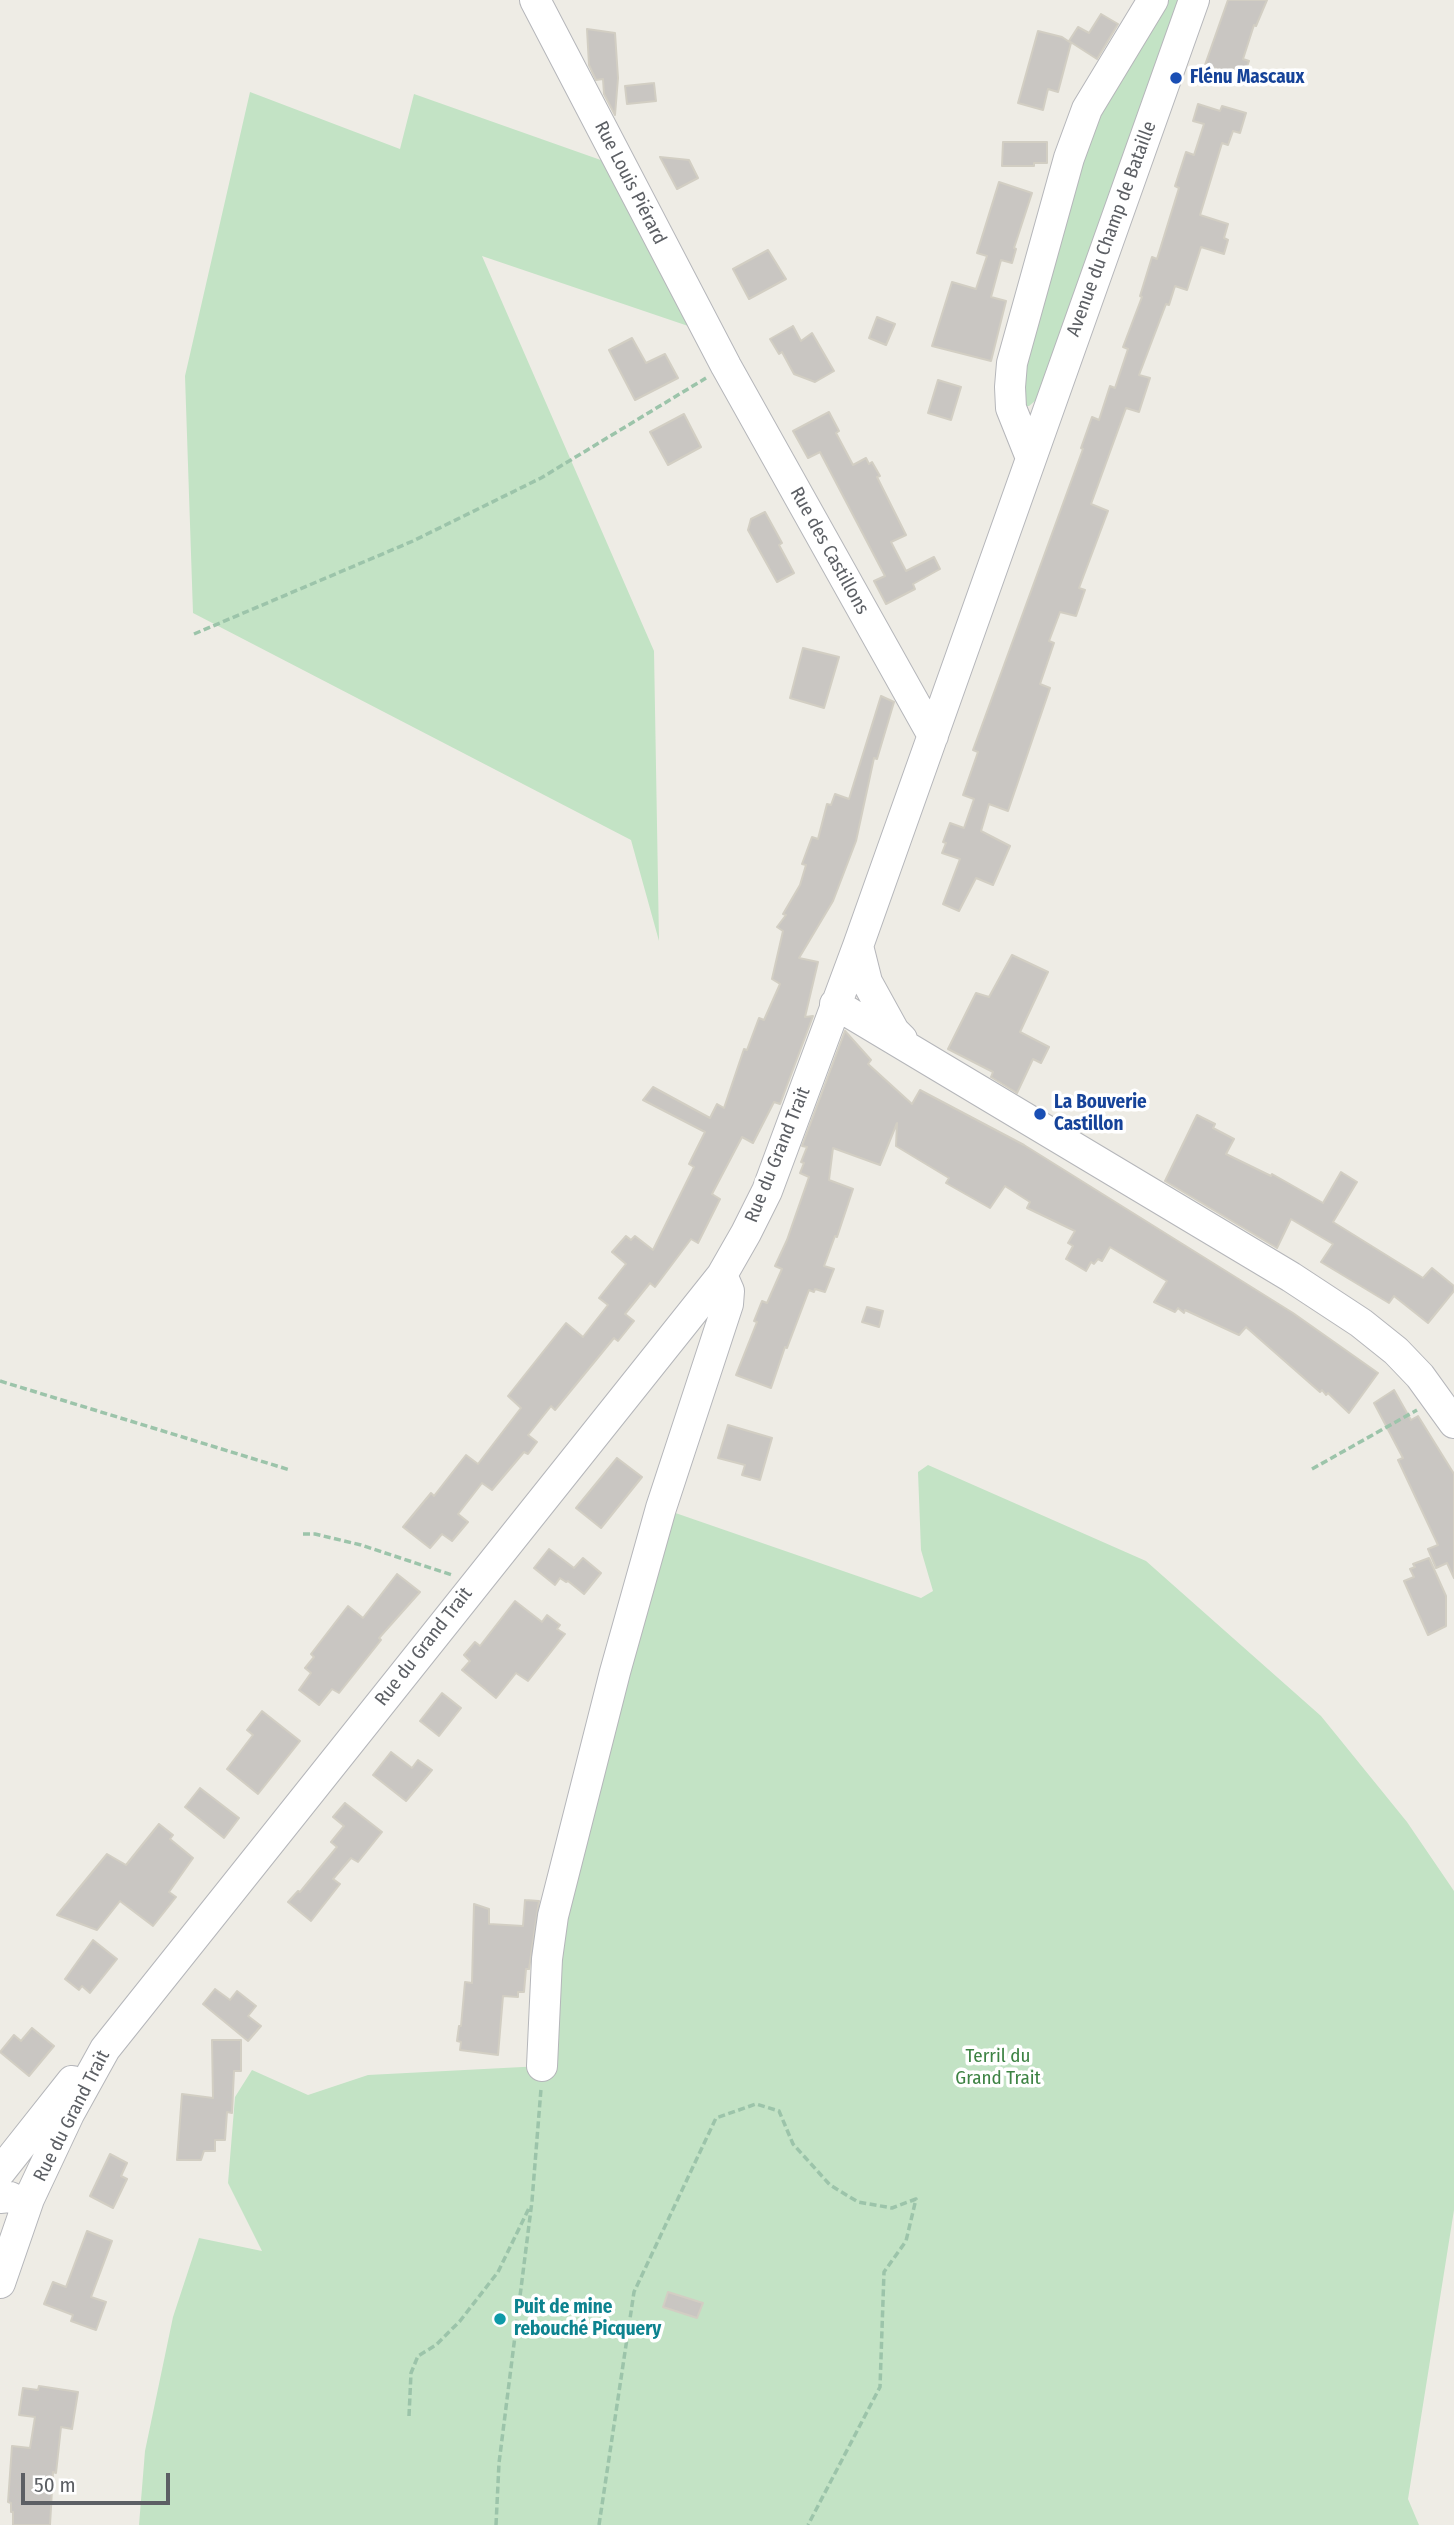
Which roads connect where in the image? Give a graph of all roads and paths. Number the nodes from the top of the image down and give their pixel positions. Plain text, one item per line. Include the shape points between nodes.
1 (535, 0) edge
2 (1153, 0) edge
3 (1194, 0) edge
4 (726, 366) junction
5 (1031, 458) junction
6 (194, 634) dead end
7 (933, 736) junction
8 (858, 946) junction
9 (838, 995) junction
10 (878, 1005) junction
11 (920, 1056) junction
12 (722, 1275) junction
13 (0, 1381) edge
14 (1446, 1411) edge
15 (1312, 1469) dead end
16 (290, 1470) dead end
17 (303, 1534) dead end
18 (474, 1584) junction
19 (105, 2049) junction
20 (542, 2066) joint
21 (4, 2167) edge
22 (21, 2194) edge
23 (533, 2201) junction
24 (0, 2283) edge
25 (409, 2416) dead end
26 (496, 2525) edge
27 (599, 2525) edge
28 (808, 2525) edge

1 - 4 street, Rue Louis Piérard
2 - 5 street via 1087,109 1069,158 1013,363 1011,408
3 - 5 street, Avenue du Champ de Bataille
4 - 6 path via 541,478 413,541
4 - 7 street, Rue des Castillons
5 - 7 street, Avenue du Champ de Bataille
7 - 8 street, Rue du Grand Trait
8 - 9 street, Rue du Grand Trait
8 - 10 street
9 - 10 street via 859,993
9 - 11 street
9 - 12 street, Rue du Grand Trait via 767,1191
10 - 11 street via 894,1031
11 - 14 street via 1362,1323 1396,1351
12 - 18 street, Rue du Grand Trait
12 - 20 street via 729,1291 728,1304 661,1508 553,1916
13 - 16 path
14 - 15 path
17 - 18 path via 362,1545
18 - 19 street, Rue du Grand Trait
19 - 21 street via 62,2091
19 - 22 street, Rue du Grand Trait
20 - 23 path
21 - 22 street via 25,2164
22 - 24 street, Rue du Grand Trait
23 - 25 path via 498,2272 460,2321 418,2356 411,2373
23 - 26 path via 499,2463
27 - 28 path via 634,2292 716,2118 756,2104 779,2111 793,2144 830,2185 858,2203 892,2207 916,2199 906,2241 884,2272 880,2387

